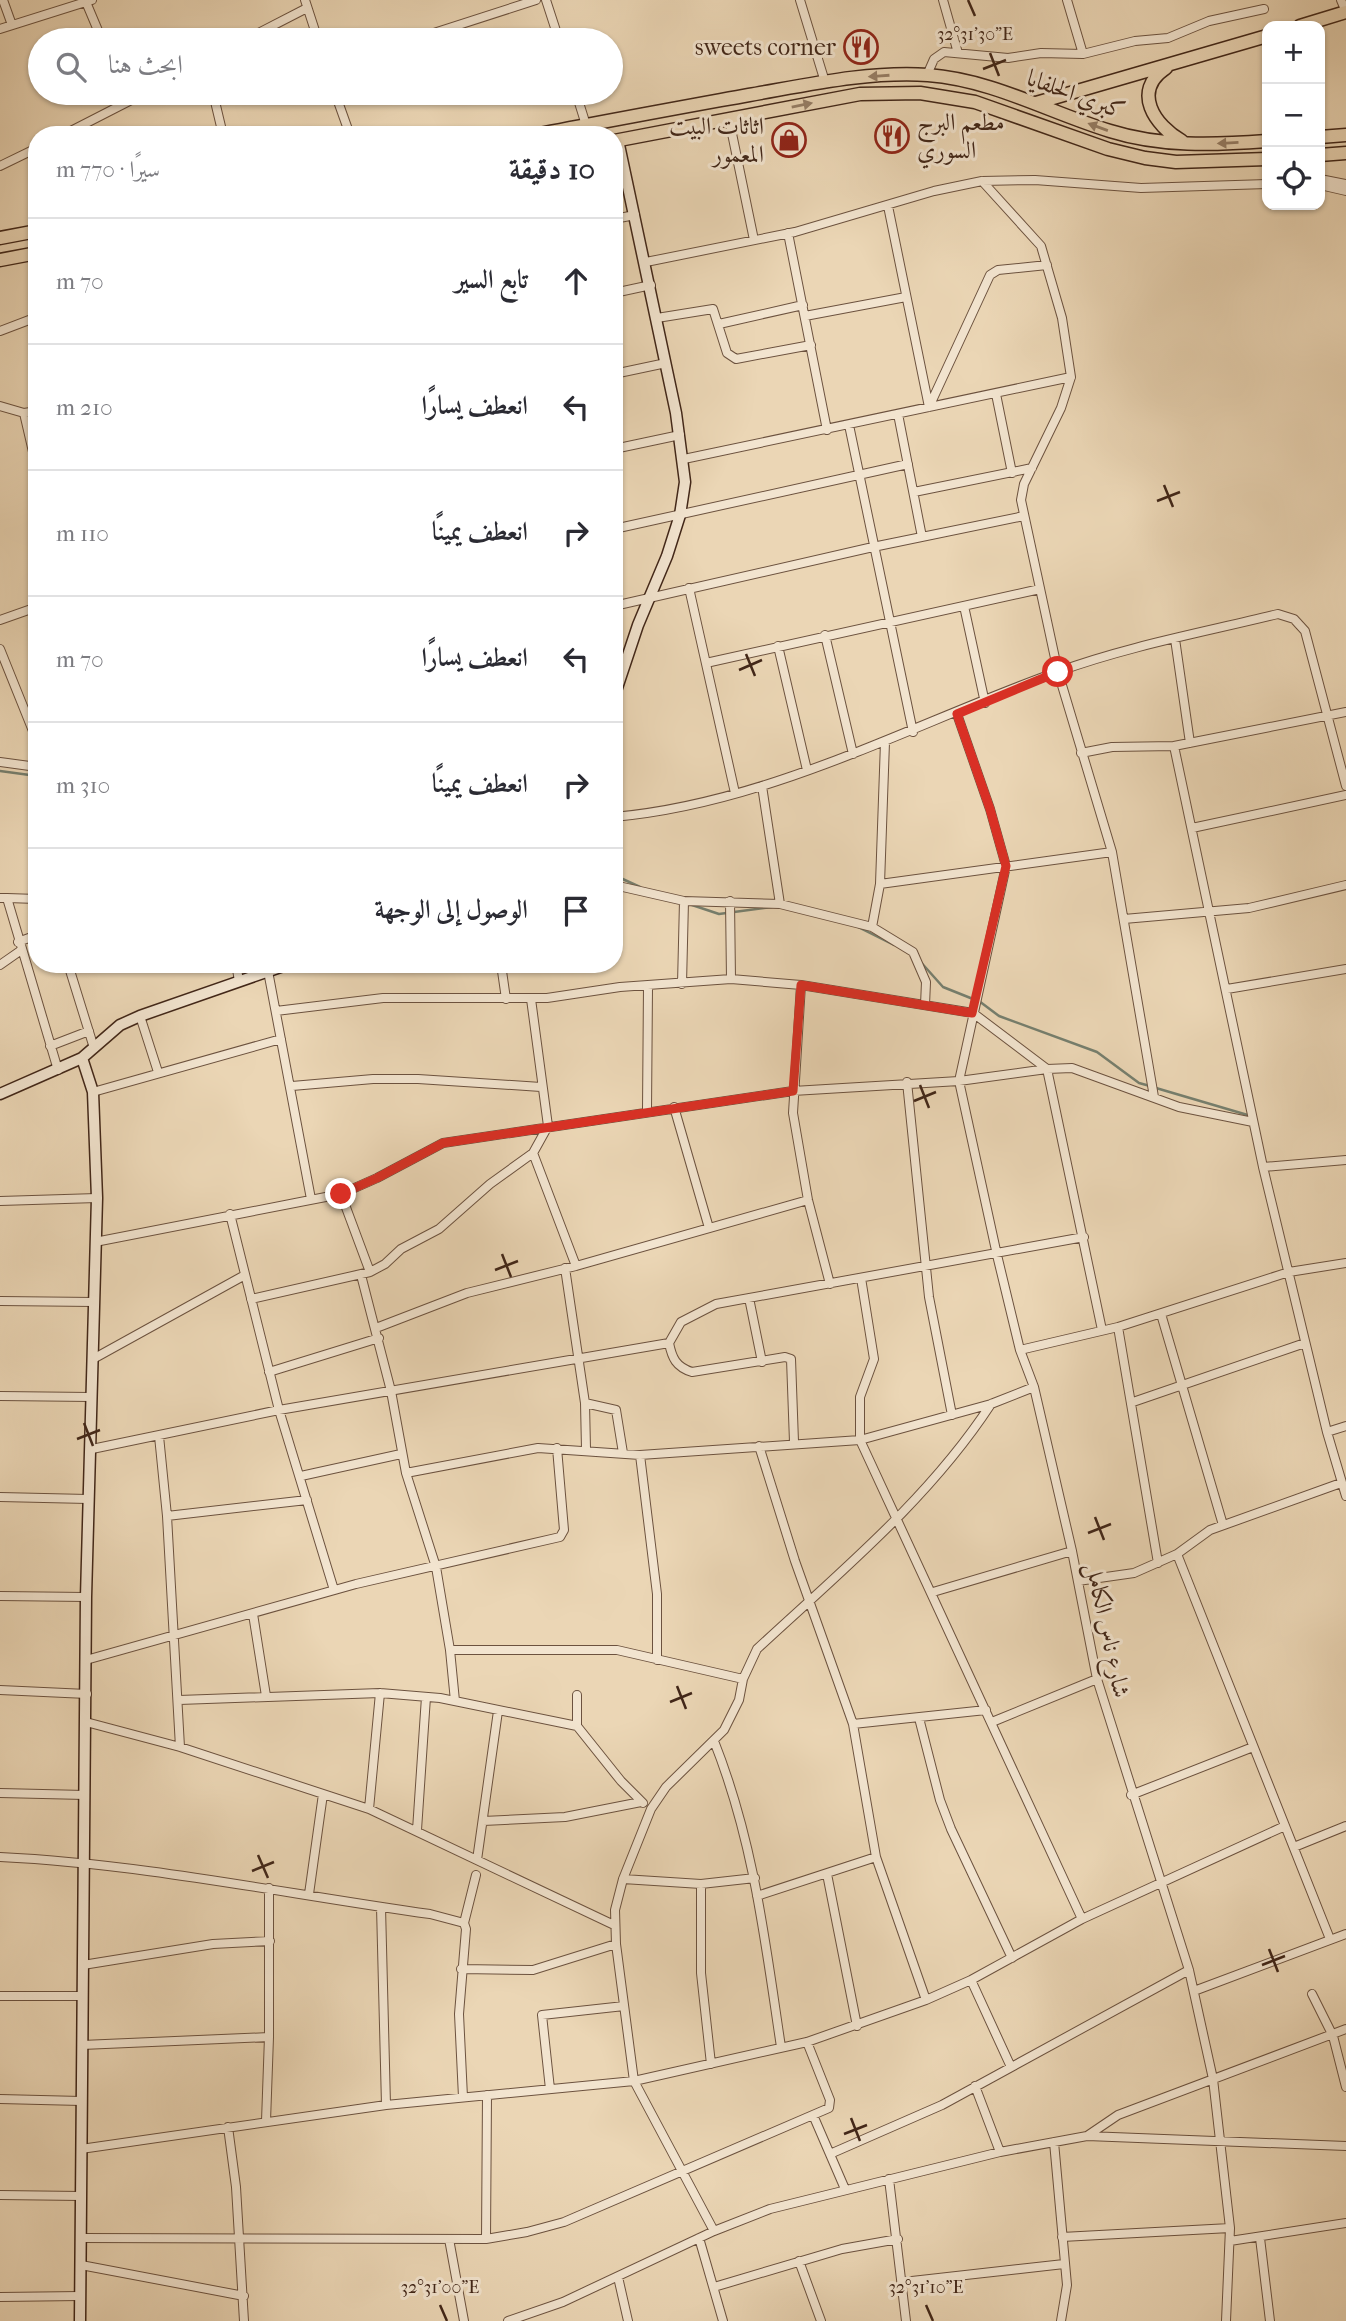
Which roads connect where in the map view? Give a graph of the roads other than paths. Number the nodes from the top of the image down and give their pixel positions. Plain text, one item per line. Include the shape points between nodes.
1 (3, 0) edge
2 (536, 0) edge
3 (546, 0) edge
4 (800, 0) edge
5 (943, 0) edge
6 (1067, 0) edge
7 (1340, 0) edge
8 (89, 1) edge
9 (306, 4) edge
10 (1264, 9) dead end
11 (1346, 12) edge
12 (1316, 21) edge
13 (12, 25) junction
14 (98, 28) edge
15 (265, 28) edge
16 (314, 28) edge
17 (449, 28) edge
18 (555, 28) edge
19 (0, 29) edge
20 (1262, 38) edge
21 (958, 53) junction
22 (1083, 54) junction
23 (1170, 66) junction
24 (927, 75) junction
25 (825, 82) junction
26 (1036, 103) junction
27 (113, 105) edge
28 (216, 105) edge
29 (339, 105) edge
30 (580, 105) edge
31 (729, 119) junction
32 (586, 125) junction
33 (78, 126) edge
34 (221, 126) edge
35 (347, 126) edge
36 (581, 126) edge
37 (1346, 135) edge
38 (1325, 137) edge
39 (623, 139) edge
40 (1262, 141) edge
41 (1189, 145) junction
42 (1346, 153) edge
43 (28, 155) edge
44 (1325, 155) edge
45 (1262, 159) edge
46 (0, 166) edge
47 (623, 168) edge
48 (1325, 180) edge
49 (982, 181) junction
50 (1262, 184) edge
51 (1346, 184) edge
52 (1325, 186) edge
53 (1346, 191) edge
54 (888, 206) junction
55 (635, 215) junction
56 (623, 217) edge
57 (28, 233) edge
58 (788, 233) junction
59 (0, 238) edge
60 (754, 240) junction
61 (28, 255) edge
62 (0, 260) edge
63 (646, 262) junction
64 (1047, 265) junction
65 (650, 285) junction
66 (623, 291) edge
67 (906, 297) junction
68 (803, 305) junction
69 (805, 316) junction
70 (657, 318) junction
71 (28, 320) edge
72 (719, 324) junction
73 (0, 331) edge
74 (811, 345) junction
75 (666, 363) junction
76 (623, 372) edge
77 (1071, 377) junction
78 (996, 394) junction
79 (0, 406) edge
80 (929, 407) junction
81 (28, 412) edge
82 (23, 413) junction
83 (898, 414) junction
84 (849, 425) junction
85 (827, 430) junction
86 (28, 433) edge
87 (680, 435) junction
88 (623, 447) edge
89 (684, 459) junction
90 (908, 464) junction
91 (1032, 468) junction
92 (1012, 473) junction
93 (860, 475) junction
94 (914, 492) junction
95 (680, 515) junction
96 (1024, 516) junction
97 (623, 527) edge
98 (922, 537) junction
99 (873, 547) junction
100 (689, 588) junction
101 (1040, 589) junction
102 (650, 598) junction
103 (623, 604) edge
104 (964, 606) junction
105 (28, 610) edge
106 (0, 620) edge
107 (888, 621) junction
108 (825, 635) junction
109 (1175, 639) junction
110 (778, 646) junction
111 (0, 649) edge
112 (706, 663) junction
113 (623, 667) edge
114 (1058, 672) junction
115 (985, 703) junction
116 (25, 709) junction
117 (28, 709) edge
118 (1346, 712) edge
119 (957, 714) junction
120 (1325, 715) junction
121 (28, 717) edge
122 (913, 732) junction
123 (885, 742) junction
124 (1190, 743) junction
125 (1174, 746) junction
126 (1081, 753) junction
127 (853, 754) junction
128 (0, 762) edge
129 (28, 766) edge
130 (807, 770) junction
131 (762, 786) junction
132 (1346, 786) edge
133 (735, 793) junction
134 (1346, 795) edge
135 (623, 816) edge
136 (1192, 828) junction
137 (1112, 852) junction
138 (1006, 866) junction
139 (880, 884) junction
140 (1346, 886) edge
141 (623, 887) edge
142 (3, 898) edge
143 (28, 899) edge
144 (684, 901) junction
145 (730, 901) junction
146 (780, 904) junction
147 (1208, 912) junction
148 (1124, 919) junction
149 (872, 927) junction
150 (28, 938) edge
151 (18, 942) junction
152 (20, 951) junction
153 (0, 965) edge
154 (1346, 969) edge
155 (71, 973) edge
156 (238, 973) edge
157 (262, 973) edge
158 (268, 973) edge
159 (502, 973) edge
160 (731, 979) junction
161 (239, 981) junction
162 (682, 984) junction
163 (801, 985) junction
164 (648, 987) junction
165 (1227, 989) junction
166 (506, 999) junction
167 (530, 999) junction
168 (925, 1005) junction
169 (276, 1011) junction
170 (972, 1013) junction
171 (140, 1016) junction
172 (89, 1031) junction
173 (281, 1039) junction
174 (50, 1046) junction
175 (94, 1048) junction
176 (82, 1058) junction
177 (1047, 1069) junction
178 (58, 1070) junction
179 (158, 1072) junction
180 (959, 1081) junction
181 (907, 1082) junction
182 (292, 1086) junction
183 (541, 1087) junction
184 (793, 1091) junction
185 (93, 1092) junction
186 (0, 1094) edge
187 (1154, 1097) junction
188 (674, 1107) junction
189 (647, 1110) junction
190 (1253, 1122) junction
191 (548, 1126) junction
192 (533, 1153) junction
193 (1346, 1160) edge
194 (1263, 1167) junction
195 (341, 1194) junction
196 (97, 1198) junction
197 (311, 1199) junction
198 (808, 1200) junction
199 (0, 1201) edge
200 (230, 1214) junction
201 (709, 1228) junction
202 (1084, 1237) junction
203 (95, 1242) junction
204 (997, 1255) junction
205 (1346, 1263) edge
206 (576, 1266) junction
207 (926, 1266) junction
208 (565, 1268) junction
209 (370, 1272) junction
210 (1289, 1272) junction
211 (245, 1275) junction
212 (361, 1275) junction
213 (861, 1279) junction
214 (830, 1284) junction
215 (749, 1298) junction
216 (251, 1299) junction
217 (0, 1301) edge
218 (94, 1302) junction
219 (1161, 1314) junction
220 (1118, 1326) junction
221 (376, 1328) junction
222 (1102, 1330) junction
223 (379, 1338) junction
224 (669, 1343) junction
225 (1305, 1343) junction
226 (1020, 1350) junction
227 (93, 1359) junction
228 (578, 1360) junction
229 (762, 1362) junction
230 (269, 1372) junction
231 (1034, 1387) junction
232 (1181, 1387) junction
233 (391, 1391) junction
234 (0, 1396) edge
235 (92, 1397) junction
236 (1133, 1402) junction
237 (584, 1403) junction
238 (991, 1404) junction
239 (279, 1410) junction
240 (952, 1415) junction
241 (1346, 1426) edge
242 (1327, 1432) junction
243 (159, 1436) junction
244 (860, 1440) junction
245 (794, 1442) junction
246 (759, 1446) junction
247 (557, 1448) junction
248 (92, 1449) junction
249 (586, 1449) junction
250 (622, 1453) junction
251 (401, 1454) junction
252 (640, 1455) junction
253 (405, 1473) junction
254 (301, 1476) junction
255 (1341, 1483) junction
256 (1346, 1496) edge
257 (0, 1497) edge
258 (88, 1499) junction
259 (307, 1500) junction
260 (167, 1516) junction
261 (896, 1518) junction
262 (1223, 1525) junction
263 (1072, 1550) junction
264 (1177, 1554) junction
265 (1158, 1563) junction
266 (436, 1567) junction
267 (1078, 1581) junction
268 (334, 1590) junction
269 (933, 1592) junction
270 (0, 1596) edge
271 (86, 1597) junction
272 (808, 1601) junction
273 (253, 1614) junction
274 (174, 1636) junction
275 (450, 1650) junction
276 (657, 1660) junction
277 (86, 1661) junction
278 (743, 1679) junction
279 (1097, 1679) junction
280 (0, 1690) edge
281 (380, 1693) junction
282 (86, 1694) junction
283 (577, 1695) dead end
284 (266, 1696) junction
285 (426, 1697) junction
286 (179, 1700) junction
287 (455, 1701) junction
288 (986, 1710) junction
289 (498, 1711) junction
290 (919, 1718) junction
291 (86, 1722) junction
292 (992, 1722) junction
293 (853, 1724) junction
294 (578, 1726) junction
295 (714, 1741) junction
296 (180, 1747) junction
297 (1252, 1747) junction
298 (0, 1793) edge
299 (323, 1794) junction
300 (85, 1796) junction
301 (1131, 1796) junction
302 (641, 1802) junction
303 (369, 1809) junction
304 (651, 1809) junction
305 (483, 1821) junction
306 (1285, 1826) junction
307 (1346, 1826) edge
308 (417, 1830) junction
309 (1294, 1847) junction
310 (0, 1857) edge
311 (876, 1857) junction
312 (477, 1860) junction
313 (84, 1861) junction
314 (827, 1874) junction
315 (476, 1875) dead end
316 (755, 1878) junction
317 (623, 1879) junction
318 (701, 1884) junction
319 (1160, 1885) junction
320 (269, 1888) junction
321 (309, 1894) junction
322 (757, 1896) junction
323 (382, 1907) junction
324 (1082, 1919) junction
325 (464, 1923) junction
326 (614, 1925) junction
327 (1346, 1934) edge
328 (1329, 1939) junction
329 (270, 1941) junction
330 (616, 1944) junction
331 (1012, 1958) junction
332 (83, 1965) junction
333 (461, 1969) junction
334 (1189, 1970) junction
335 (971, 1980) junction
336 (1194, 1991) junction
337 (1312, 1994) dead end
338 (0, 1996) edge
339 (82, 1996) junction
340 (926, 2000) junction
341 (624, 2006) junction
342 (857, 2026) junction
343 (1346, 2029) edge
344 (1333, 2036) junction
345 (269, 2037) junction
346 (807, 2042) junction
347 (82, 2045) junction
348 (782, 2048) junction
349 (710, 2064) junction
350 (1011, 2067) junction
351 (1213, 2079) junction
352 (634, 2081) junction
353 (975, 2086) junction
354 (1346, 2087) edge
355 (550, 2089) junction
356 (487, 2095) junction
357 (463, 2097) junction
358 (0, 2099) edge
359 (81, 2101) junction
360 (386, 2105) junction
361 (813, 2115) junction
362 (266, 2121) junction
363 (228, 2127) junction
364 (1087, 2136) junction
365 (1054, 2142) junction
366 (1221, 2143) junction
367 (1345, 2146) edge
368 (81, 2150) junction
369 (1000, 2152) junction
370 (830, 2154) junction
371 (1346, 2158) edge
372 (683, 2173) junction
373 (889, 2179) junction
374 (845, 2189) junction
375 (0, 2195) edge
376 (81, 2196) junction
377 (1346, 2223) edge
378 (1230, 2228) junction
379 (714, 2231) junction
380 (1062, 2237) junction
381 (81, 2238) junction
382 (240, 2238) junction
383 (699, 2238) junction
384 (1260, 2238) junction
385 (449, 2239) junction
386 (486, 2239) junction
387 (898, 2239) junction
388 (1230, 2241) junction
389 (799, 2261) junction
390 (1064, 2264) junction
391 (81, 2265) junction
392 (618, 2277) junction
393 (903, 2282) junction
394 (714, 2287) junction
395 (244, 2296) junction
396 (0, 2297) edge
397 (80, 2297) junction
398 (80, 2321) edge
399 (244, 2321) edge
400 (464, 2321) edge
401 (508, 2321) edge
402 (628, 2321) edge
403 (723, 2321) edge
404 (821, 2321) edge
405 (906, 2321) edge
406 (1061, 2321) edge
407 (1226, 2321) edge
408 (1270, 2321) edge

1 - 13 street
2 - 17 street
3 - 18 street
4 - 25 street
5 - 21 street
6 - 22 street
7 - 11 street
8 - 13 street
8 - 14 street
9 - 15 street
9 - 16 street
10 - 22 street via 1209,21 1168,37
11 - 12 main road
13 - 19 street
20 - 23 main road
21 - 22 street via 1008,58
21 - 24 street via 944,52 934,59
23 - 26 main road
23 - 41 main road via 1155,78 1150,106 1159,126
24 -> 25 main road, كبري الحلفايا
24 - 26 main road, كبري الحلفايا via 969,81
25 - 32 main road, كبري الحلفايا
41 -> 26 main road, كبري الحلفايا via 1111,131
27 - 33 street
28 - 34 street
29 - 35 street
30 - 32 street
31 - 39 main road
31 -> 45 main road via 860,94 933,94 975,102 1108,149 1175,162
31 - 60 street
32 - 36 main road, كبري الحلفايا
37 - 38 main road
40 -> 41 main road, كبري الحلفايا
42 - 44 main road
43 - 46 street
47 - 55 street
48 - 51 street
49 - 50 street via 1141,188
49 - 54 street
49 - 64 street via 1035,237
52 - 53 street
54 - 58 street
54 - 67 street
55 - 56 street
55 - 63 street
57 - 59 main road
58 - 60 street
58 - 68 street
60 - 63 street
61 - 62 main road
63 - 65 street
64 - 77 street via 1062,318
64 - 80 street via 998,270 990,275
65 - 66 street
65 - 70 street
67 - 69 street
67 - 80 street
68 - 69 street
68 - 72 street
69 - 74 street
70 - 72 street via 713,309
70 - 75 street
71 - 73 street
72 - 74 street via 727,353 736,359
74 - 85 street
75 - 76 street
75 - 87 street
77 - 78 street
77 - 91 street
78 - 80 street
78 - 92 street
79 - 82 street
80 - 83 street
81 - 82 street
82 - 86 street
83 - 84 street
83 - 90 street
84 - 85 street
84 - 93 street
85 - 89 street
87 - 88 street
87 - 89 street
89 - 95 street
90 - 93 street
90 - 94 street
91 - 92 street
91 - 96 street via 1021,499
92 - 94 street
93 - 95 street
93 - 99 street
94 - 98 street
95 - 97 street
95 - 102 street
96 - 98 street
96 - 101 street
98 - 99 street
99 - 100 street
99 - 107 street
100 - 102 street
100 - 112 street
101 - 104 street
101 - 114 street
102 - 103 street
102 - 113 street
104 - 107 street
104 - 115 street
105 - 106 street
107 - 108 street
107 - 122 street
108 - 110 street
108 - 127 street
109 - 114 street
109 - 120 street via 1279,614 1294,619 1305,631
109 - 124 street
110 - 112 street
110 - 130 street
111 - 116 street
112 - 133 street
114 - 115 street
114 - 126 street
115 - 119 street
116 - 117 street
116 - 121 street
118 - 120 street
119 - 122 street
119 - 138 street
120 - 124 street
120 - 132 street
122 - 123 street
123 - 127 street
123 - 139 street
124 - 125 street
125 - 126 street via 1125,746
125 - 136 street
126 - 137 street
127 - 130 street
128 - 129 street
130 - 131 street
131 - 133 street
131 - 146 street
133 - 135 street
134 - 136 street
136 - 147 street
137 - 138 street
137 - 148 street
138 - 139 street
138 - 170 street
139 - 149 street
140 - 147 street via 1249,908
141 - 144 street
142 - 143 street
142 - 151 street
144 - 145 street
144 - 162 street
145 - 146 street
145 - 160 street
146 - 149 street
147 - 148 street
147 - 165 street
148 - 187 street
149 - 168 street via 913,952 926,982
150 - 151 street
151 - 152 street
152 - 153 street
152 - 174 street
154 - 165 street
155 - 172 street
156 - 161 street
157 - 161 street
158 - 169 street
159 - 166 street
160 - 162 street
160 - 163 street
161 - 171 street
162 - 164 street
163 - 168 street
163 - 184 street
164 - 167 street
164 - 189 street
165 - 190 street
166 - 167 street
166 - 169 street via 383,999
167 - 183 street
168 - 170 street
169 - 173 street
170 - 177 street
170 - 180 street
171 - 175 street via 120,1025
171 - 179 street
172 - 174 street
172 - 175 street
173 - 179 street
173 - 182 street
174 - 178 street
175 - 176 street
176 - 178 street
176 - 185 street
177 - 180 street
177 - 187 street via 1072,1068
177 - 202 street
178 - 186 street
179 - 185 street
180 - 181 street
180 - 204 street, شارع ناس الكامل
181 - 184 street
181 - 207 street
182 - 183 street via 418,1079
182 - 197 street
183 - 191 street
184 - 188 street
184 - 198 street
185 - 196 street
187 - 190 street via 1206,1114
188 - 189 street
188 - 201 street
189 - 191 street
190 - 194 street
191 - 192 street
191 - 195 street via 443,1143
192 - 206 street
192 - 209 street via 439,1230 401,1249
193 - 194 street
194 - 210 street
195 - 197 street
195 - 209 street
196 - 199 street
196 - 203 street
197 - 200 street
198 - 201 street
198 - 214 street
200 - 203 street
200 - 211 street
201 - 206 street
202 - 204 street
202 - 222 street
203 - 218 street
204 - 207 street
204 - 226 street, شارع ناس الكامل
205 - 210 street
206 - 208 street
207 - 213 street
207 - 240 street
208 - 221 street via 467,1293
208 - 228 street
209 - 212 street
210 - 219 street
210 - 225 street
211 - 216 street
211 - 227 street
212 - 216 street
212 - 221 street
213 - 214 street
213 - 244 street via 874,1359 860,1397
214 - 215 street
215 - 224 street via 693,1314 681,1322
215 - 229 street
216 - 230 street
217 - 218 street
218 - 227 street
219 - 220 street
219 - 232 street
220 - 222 street
220 - 236 street
221 - 223 street
222 - 226 street
223 - 230 street
223 - 233 street
224 - 228 street
224 - 229 street via 672,1358 692,1372
225 - 232 street
225 - 242 street
226 - 231 street, شارع ناس الكامل
227 - 235 street
228 - 233 street
228 - 237 street
229 - 245 street via 785,1357 792,1363
230 - 239 street
231 - 238 street
231 - 263 street, شارع ناس الكامل
232 - 236 street
232 - 262 street
233 - 239 street
233 - 251 street
234 - 235 street
235 - 248 street
236 - 265 street
237 - 249 street
237 - 250 street via 616,1410
238 - 240 street
238 - 261 street via 950,1462
239 - 243 street
239 - 254 street
240 - 244 street
241 - 242 street
242 - 255 street
243 - 248 street
243 - 260 street
244 - 245 street
244 - 261 street
245 - 246 street
246 - 252 street
246 - 272 street
247 - 249 street
247 - 253 street via 516,1451
247 - 266 street via 563,1535
248 - 258 street
249 - 250 street
250 - 252 street
251 - 253 street
251 - 254 street
252 - 276 street via 657,1594
253 - 266 street
254 - 259 street
255 - 256 street
255 - 262 street
257 - 258 street
258 - 271 street
259 - 260 street
259 - 268 street
260 - 274 street
261 - 269 street
261 - 272 street
262 - 264 street
263 - 267 street, شارع ناس الكامل
263 - 269 street
264 - 265 street
264 - 297 street
265 - 267 street via 1134,1573
266 - 268 street
266 - 275 street
267 - 279 street, شارع ناس الكامل
268 - 273 street
269 - 288 street
270 - 271 street
271 - 277 street
272 - 278 street via 757,1649
272 - 293 street
273 - 274 street
273 - 284 street
274 - 277 street
274 - 286 street
275 - 276 street via 607,1649
275 - 287 street
276 - 278 street
277 - 282 street
278 - 295 street via 732,1716
279 - 292 street
279 - 301 street, شارع ناس الكامل
280 - 282 street
281 - 284 street
281 - 285 street
281 - 303 street
282 - 291 street
283 - 294 street
284 - 286 street
285 - 287 street
285 - 308 street
286 - 296 street
287 - 289 street
288 - 290 street
288 - 292 street
289 - 294 street
289 - 305 street
290 - 293 street
290 - 331 street via 951,1829
291 - 296 street
291 - 300 street
292 - 324 street
293 - 311 street
294 - 302 street
295 - 304 street via 666,1787
295 - 316 street via 741,1817
296 - 299 street
297 - 301 street
297 - 306 street
298 - 300 street
299 - 303 street
299 - 321 street
300 - 313 street
301 - 319 street, شارع ناس الكامل
302 - 304 street
302 - 305 street via 565,1817
303 - 308 street
304 - 317 street
305 - 312 street
306 - 309 street
306 - 319 street
307 - 309 street
308 - 312 street
309 - 328 street
310 - 313 street
311 - 314 street
311 - 340 street
312 - 326 street
313 - 320 street
313 - 332 street
314 - 322 street
314 - 342 street
315 - 325 street
316 - 318 street
316 - 322 street
317 - 318 street
317 - 326 street
318 - 349 street via 701,1973
319 - 324 street
319 - 334 street, شارع ناس الكامل
320 - 321 street
320 - 329 street
321 - 323 street
322 - 348 street
323 - 325 street
323 - 360 street
324 - 331 street
325 - 333 street
326 - 330 street
327 - 328 street
328 - 336 street
329 - 332 street via 213,1944
329 - 345 street
330 - 333 street via 529,1971
330 - 341 street
331 - 335 street
332 - 339 street
333 - 357 street via 458,2039
334 - 336 street, شارع ناس الكامل
334 - 350 street
335 - 340 street
335 - 350 street
336 - 351 street, شارع ناس الكامل
337 - 344 street
338 - 339 street
339 - 347 street
340 - 342 street
341 - 352 street
341 - 355 street via 542,2015
342 - 346 street
343 - 344 street
344 - 351 street
344 - 354 street
345 - 347 street
345 - 362 street
346 - 348 street
346 - 361 street via 830,2104
347 - 359 street
348 - 349 street
349 - 352 street
350 - 353 street
351 - 364 street via 1118,2115
351 - 366 street, شارع ناس الكامل
352 - 355 street
352 - 372 street
353 - 369 street
353 - 370 street
355 - 356 street
356 - 357 street
356 - 386 street
357 - 360 street
358 - 359 street
359 - 368 street
360 - 362 street
361 - 370 street
361 - 372 street
362 - 363 street
363 - 368 street
363 - 382 street
364 - 365 street
364 - 366 street
365 - 369 street
365 - 380 street
366 - 367 street
366 - 378 street, شارع ناس الكامل
367 - 371 street
368 - 376 street
369 - 373 street
370 - 374 street
372 - 379 street
372 - 386 street via 550,2227
373 - 374 street
373 - 387 street
374 - 379 street via 770,2209
375 - 376 street
376 - 381 street
377 - 384 street
378 - 380 street
378 - 388 street, شارع ناس الكامل
379 - 383 street
380 - 390 street
381 - 382 street
381 - 391 street
382 - 385 street
382 - 395 street
383 - 392 street
383 - 394 street
384 - 388 street
384 - 408 street
385 - 386 street
385 - 400 street
387 - 389 street
387 - 393 street
388 - 407 street, شارع ناس الكامل
389 - 394 street
389 - 404 street
390 - 393 street
390 - 406 street via 1067,2285
391 - 395 street
391 - 397 street
392 - 401 street
392 - 402 street
393 - 405 street
394 - 403 street
395 - 399 street
396 - 397 street
397 - 398 street

